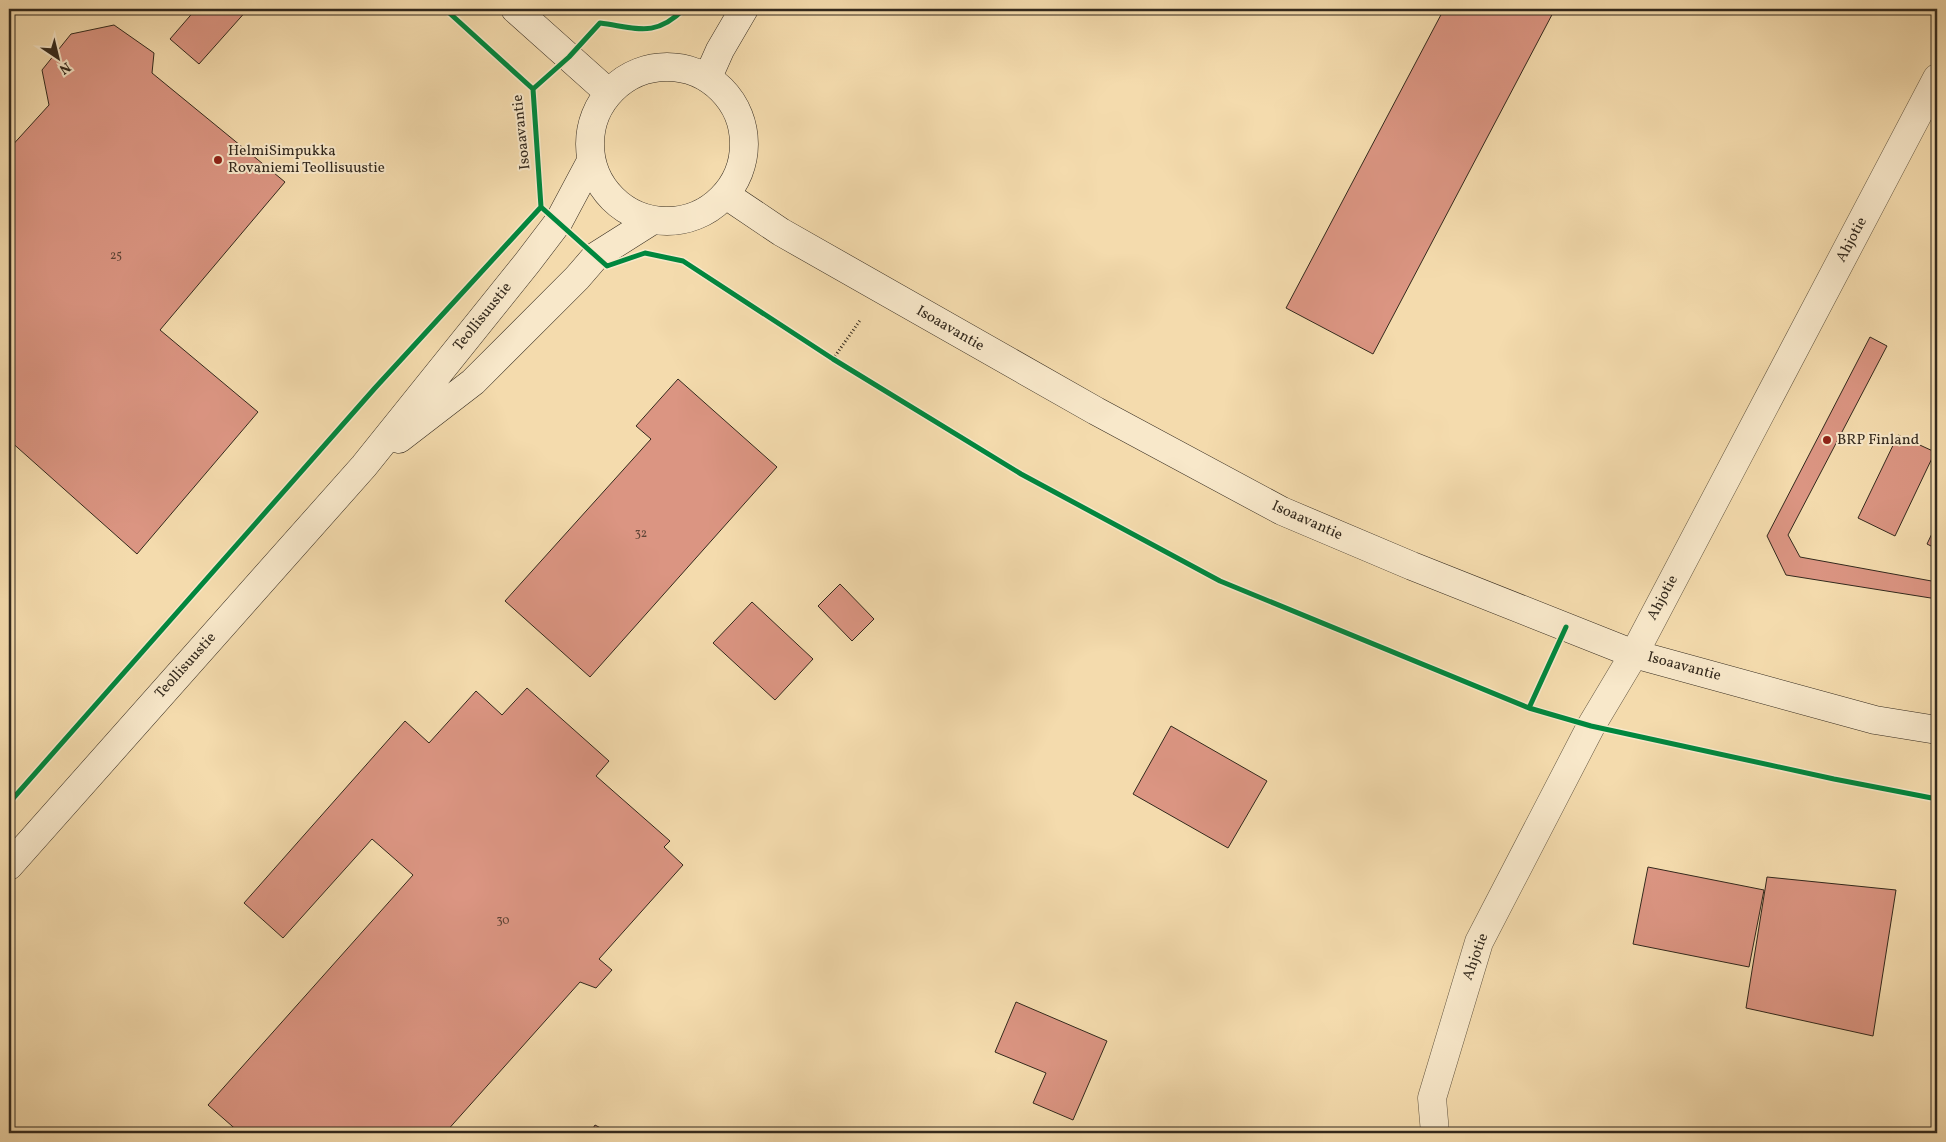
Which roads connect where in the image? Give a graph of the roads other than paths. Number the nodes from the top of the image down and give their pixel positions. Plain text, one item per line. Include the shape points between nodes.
1 (515, 9) edge
2 (744, 9) edge
3 (708, 77) junction
4 (1937, 78) edge
5 (608, 92) junction
6 (591, 161) junction
7 (726, 195) junction
8 (652, 220) junction
9 (364, 466) junction
10 (1634, 654) junction
11 (1937, 730) edge
12 (9, 866) edge
13 (1435, 1133) edge

1 - 5 street
2 - 3 street
3 - 5 street via 688,69 664,66 645,69 625,78
3 - 7 street via 733,101 744,132 742,166
4 - 10 street, Ahjotie
5 - 6 street via 592,125
6 - 8 street via 607,193 628,211
6 - 9 street, Teollisuustie via 558,221 527,263
7 - 8 street via 704,212 680,221
7 - 10 street, Isoaavantie via 782,232 1096,412 1282,511
8 - 9 street, Teollisuustie via 596,256 473,382
9 - 12 street, Teollisuustie
10 - 11 street, Isoaavantie via 1876,720
10 - 13 street, Ahjotie via 1591,726 1479,942 1432,1098

